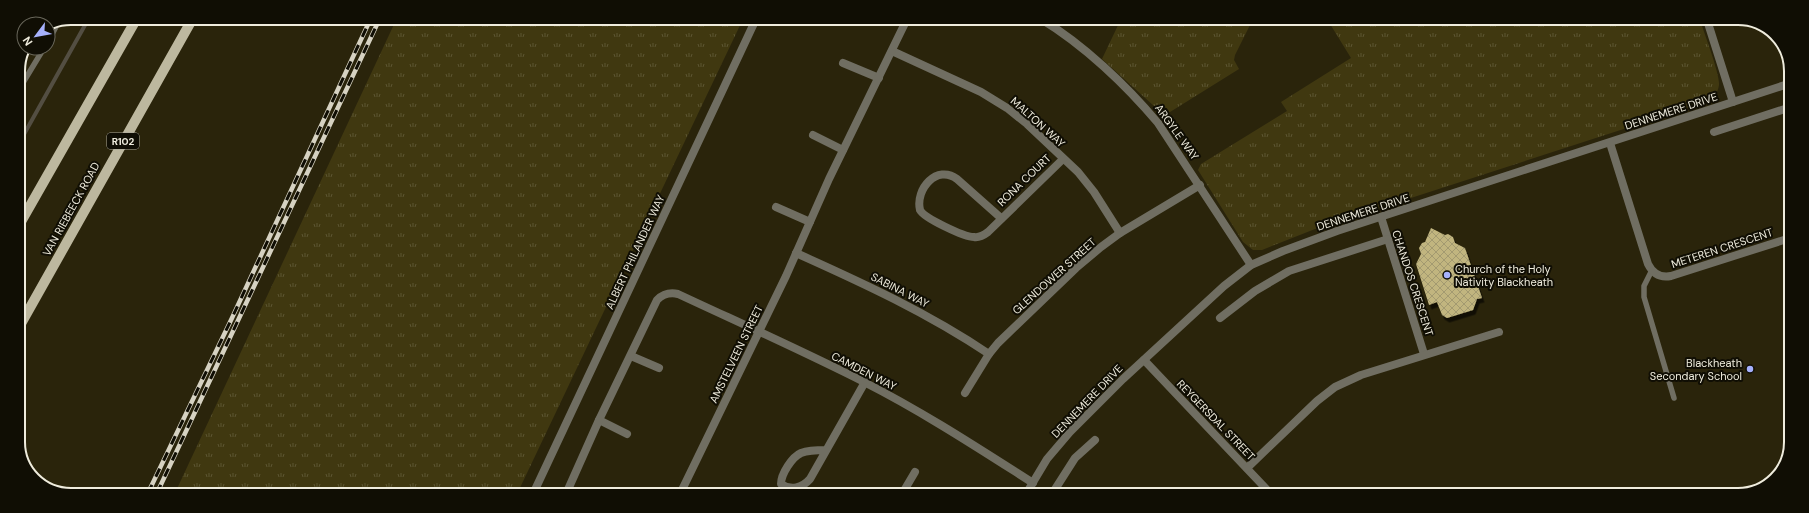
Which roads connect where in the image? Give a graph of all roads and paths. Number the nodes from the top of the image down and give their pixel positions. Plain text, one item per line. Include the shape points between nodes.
1 (133, 25) edge
2 (189, 25) edge
3 (753, 25) edge
4 (904, 25) edge
5 (1050, 25) edge
6 (1709, 25) edge
7 (892, 51) junction
8 (39, 56) edge
9 (843, 63) dead end
10 (879, 78) junction
11 (25, 79) edge
12 (1784, 86) edge
13 (1733, 102) junction
14 (1784, 109) edge
15 (1714, 132) dead end
16 (813, 135) dead end
17 (1610, 143) junction
18 (843, 150) junction
19 (1063, 159) junction
20 (1200, 185) junction
21 (776, 207) dead end
22 (25, 215) edge
23 (1381, 217) junction
24 (1001, 218) junction
25 (810, 222) junction
26 (1120, 233) junction
27 (1388, 240) junction
28 (1784, 240) edge
29 (796, 254) junction
30 (1251, 265) junction
31 (1652, 270) junction
32 (25, 316) edge
33 (1220, 318) dead end
34 (759, 332) junction
35 (1499, 332) dead end
36 (989, 354) junction
37 (1424, 354) junction
38 (631, 356) junction
39 (1144, 360) junction
40 (659, 368) dead end
41 (864, 382) junction
42 (965, 393) dead end
43 (1674, 398) dead end
44 (599, 420) junction
45 (627, 434) dead end
46 (1095, 440) dead end
47 (826, 450) junction
48 (1247, 468) junction
49 (915, 472) dead end
50 (1033, 483) junction
51 (536, 488) edge
52 (569, 488) edge
53 (683, 488) edge
54 (906, 488) edge
55 (1030, 488) edge
56 (1056, 488) edge
57 (1266, 488) edge

1 - 22 main road
2 - 32 main road, VAN RIEBEECK ROAD / R102
3 - 51 street, ALBERT PHILANDER WAY
4 - 7 street, AMSTELVEEN STREET
5 - 20 street, ARGYLE WAY via 1080,47 1144,105
6 - 13 street
7 - 10 street, AMSTELVEEN STREET
7 - 19 street, MALTON WAY via 995,100 1027,124
8 - 11 lane
9 - 10 street
10 - 18 street, AMSTELVEEN STREET
12 - 13 street, DENNEMERE DRIVE
13 - 17 street, DENNEMERE DRIVE
14 - 15 street
16 - 18 street
17 - 23 street, DENNEMERE DRIVE
17 - 31 street
18 - 25 street, AMSTELVEEN STREET
19 - 24 street, RONA COURT
19 - 26 street, MALTON WAY via 1086,182
20 - 26 street, GLENDOWER STREET
20 - 30 street, ARGYLE WAY
21 - 25 street
23 - 27 street, CHANDOS CRESCENT
23 - 30 street, DENNEMERE DRIVE via 1282,251
24 - 24 street, RONA COURT via 983,235 975,238 922,214 920,199 932,178 949,174
25 - 29 street, AMSTELVEEN STREET
26 - 36 street, GLENDOWER STREET via 1076,268 1009,331
27 - 33 street via 1289,271 1255,291
27 - 37 street, CHANDOS CRESCENT
28 - 31 street, METEREN CRESCENT via 1671,276 1662,276
29 - 34 street, AMSTELVEEN STREET
29 - 36 street, SABINA WAY via 904,304
30 - 39 street, DENNEMERE DRIVE via 1206,301
31 - 43 lane via 1644,286 1644,297
34 - 38 street, CAMDEN WAY via 678,294 668,293 657,300
34 - 41 street, CAMDEN WAY
34 - 53 street, AMSTELVEEN STREET
35 - 37 street, CHANDOS CRESCENT
36 - 42 street, GLENDOWER STREET
37 - 48 street, CHANDOS CRESCENT via 1335,386
38 - 40 street
38 - 44 street
39 - 48 street, REYGERSDAL STREET
39 - 50 street, DENNEMERE DRIVE via 1070,432 1047,459
41 - 47 street
41 - 50 street, CAMDEN WAY via 937,422
44 - 45 street
44 - 52 street
46 - 56 street via 1075,458
47 - 47 street via 810,451 796,456 786,468 781,484 794,488 807,483
48 - 57 street, REYGERSDAL STREET
49 - 54 street
50 - 55 street, DENNEMERE DRIVE

